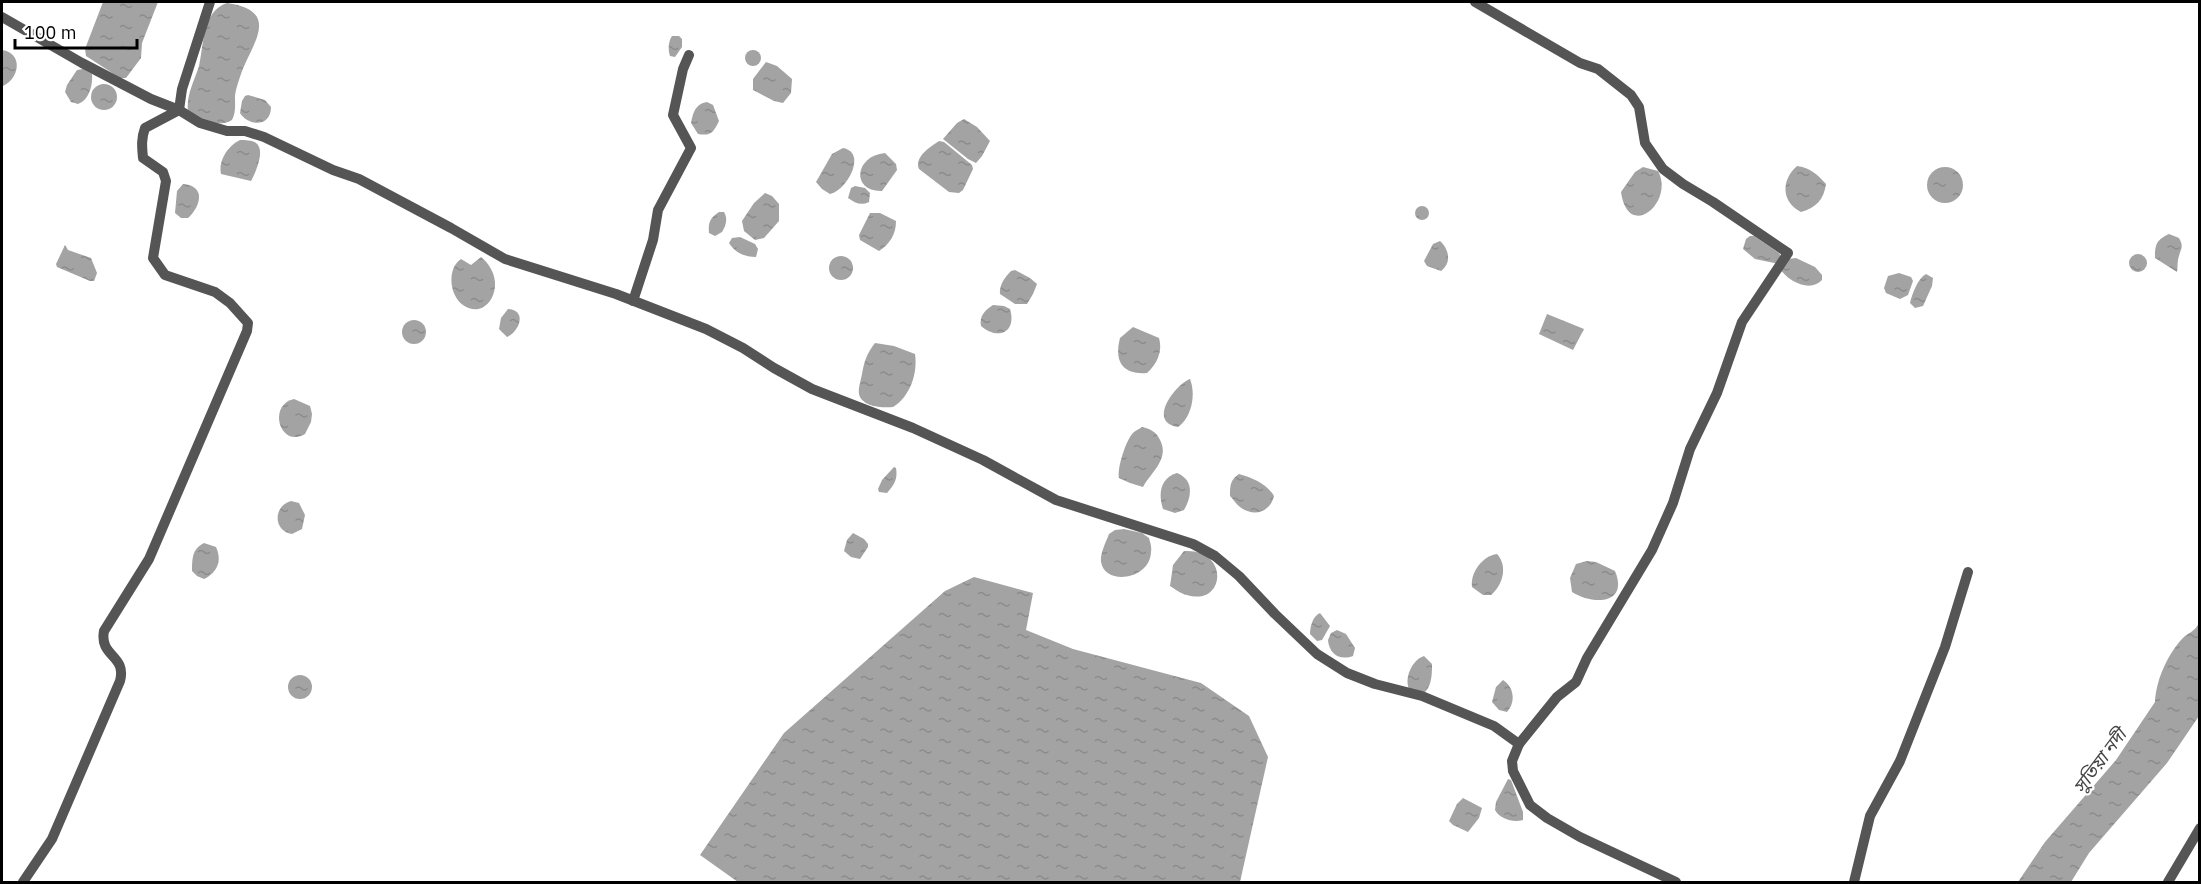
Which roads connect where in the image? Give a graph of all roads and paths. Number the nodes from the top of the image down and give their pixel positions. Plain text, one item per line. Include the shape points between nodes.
1 (210, 2) edge
2 (1475, 2) edge
3 (2, 16) edge
4 (689, 54) dead end
5 (179, 110) junction
6 (633, 301) junction
7 (1968, 572) dead end
8 (1519, 744) junction
9 (2199, 828) edge
10 (23, 882) edge
11 (1676, 882) edge
12 (1854, 882) edge
13 (2168, 882) edge

1 - 5 street
2 - 8 street via 1580,63 1598,69 1631,95 1639,107 1646,143 1664,169 1788,253 1742,322 1652,550 1576,682 1557,697
3 - 5 street via 82,63
4 - 6 street via 673,115 691,148 658,210 653,240
5 - 6 street via 200,123 264,137 359,179 505,260
5 - 10 street via 145,128 142,135 143,158 163,172 166,181 153,258 165,275 215,292 230,303 248,323 247,331 149,559 104,631 102,640 107,651 121,664 120,681 52,839
6 - 8 street via 706,329 812,389 913,428 1056,500 1193,544 1239,576 1317,654 1375,684 1422,696 1494,726
7 - 12 street via 1946,647 1900,761 1870,816
8 - 11 street via 1513,771 1530,805 1580,837
9 - 13 street

